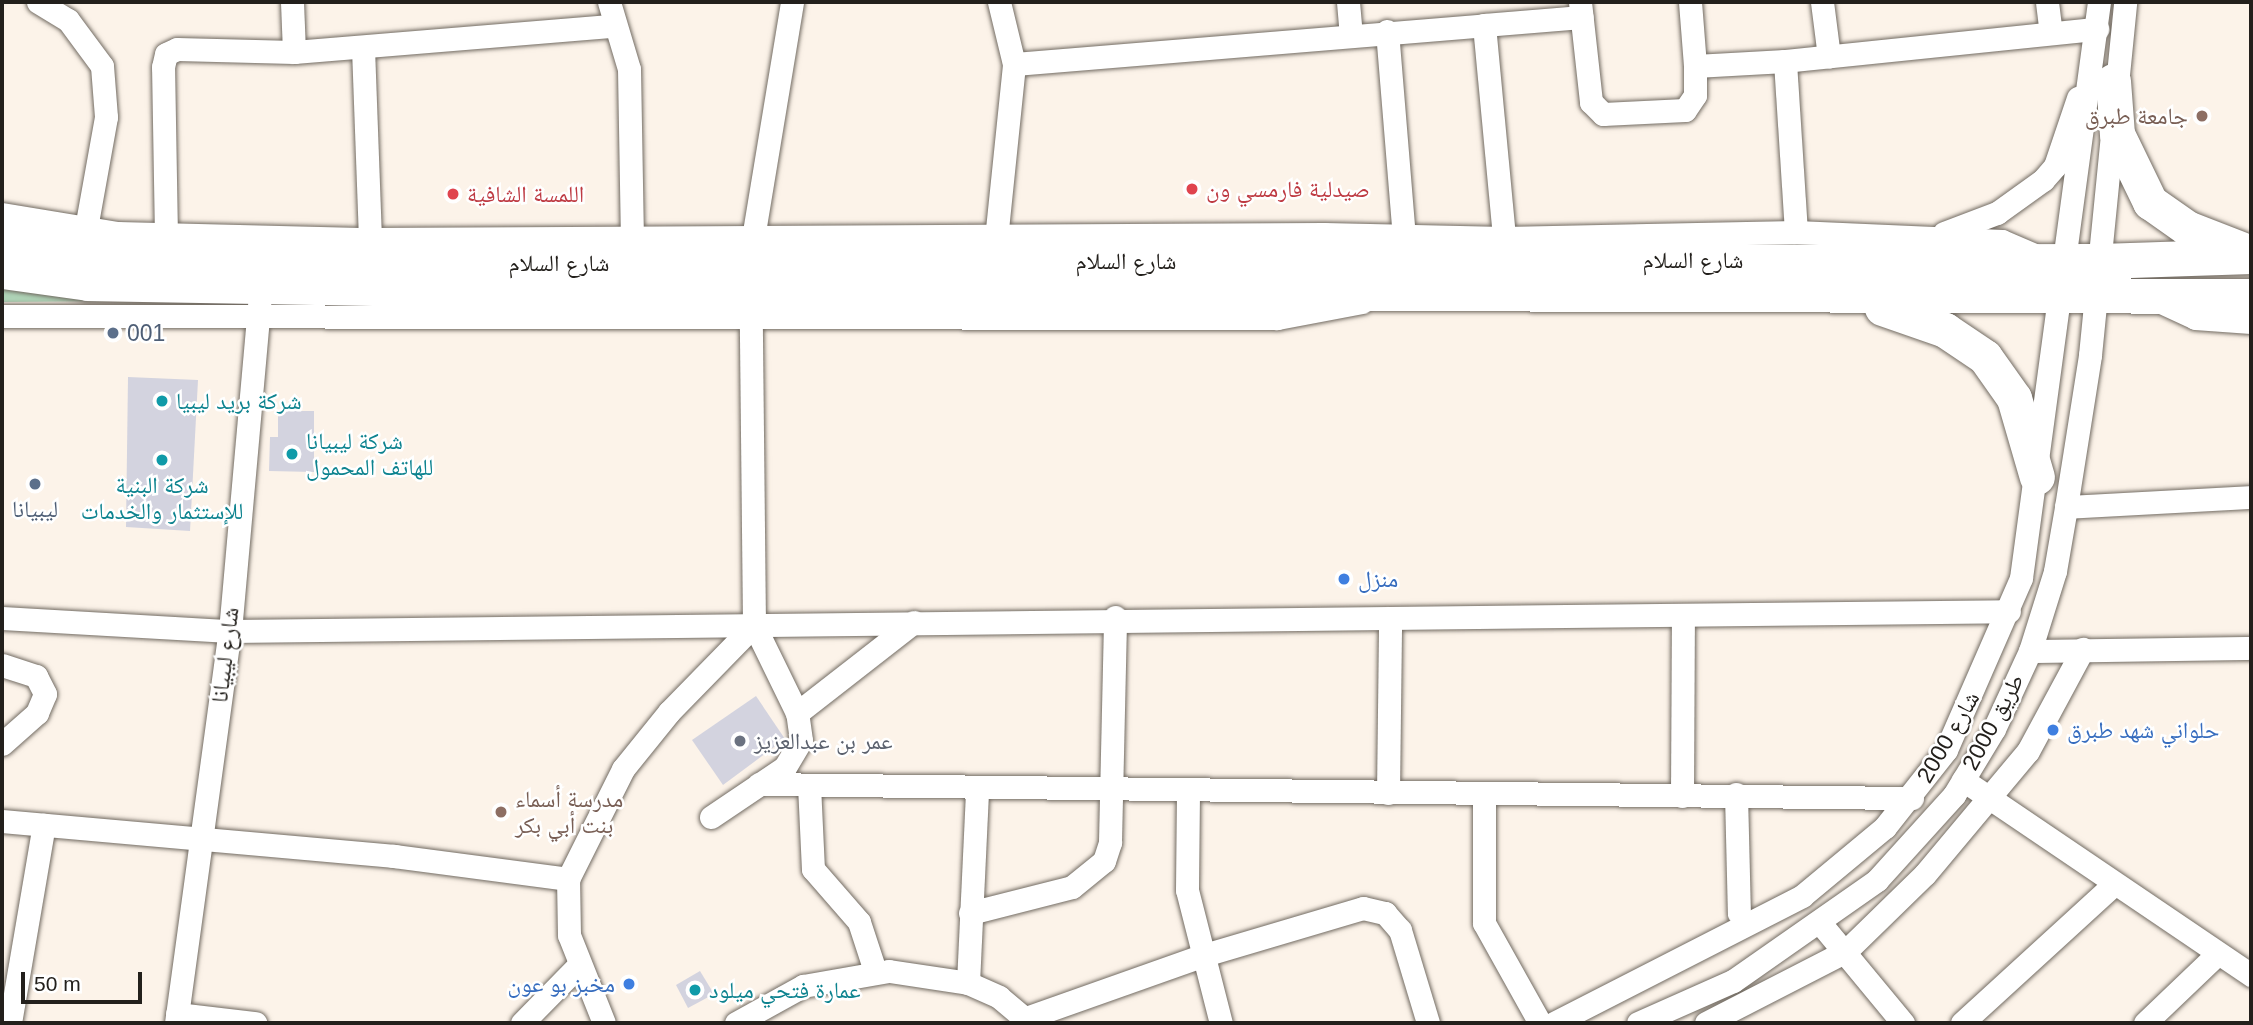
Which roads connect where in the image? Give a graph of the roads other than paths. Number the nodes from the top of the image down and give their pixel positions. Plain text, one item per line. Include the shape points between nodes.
1 (38, 2) edge
2 (292, 2) edge
3 (609, 2) edge
4 (792, 2) edge
5 (999, 2) edge
6 (1348, 2) edge
7 (1690, 2) edge
8 (1822, 2) edge
9 (2047, 2) edge
10 (2099, 2) edge
11 (2125, 2) edge
12 (1581, 9) edge
13 (1484, 25) junction
14 (613, 26) junction
15 (2097, 29) junction
16 (1387, 31) junction
17 (2051, 33) junction
18 (1351, 35) junction
19 (363, 48) junction
20 (294, 52) junction
21 (1829, 57) junction
22 (1786, 61) junction
23 (1014, 64) junction
24 (1695, 66) junction
25 (2104, 68) junction
26 (2, 215) edge
27 (86, 228) junction
28 (1796, 232) junction
29 (166, 236) junction
30 (1938, 236) junction
31 (1404, 237) junction
32 (753, 238) junction
33 (1504, 238) junction
34 (370, 239) junction
35 (632, 239) junction
36 (996, 239) junction
37 (2, 240) edge
38 (2251, 254) edge
39 (2070, 260) junction
40 (2, 271) edge
41 (1391, 293) junction
42 (2251, 296) edge
43 (1837, 298) junction
44 (2153, 298) junction
45 (2096, 299) junction
46 (2061, 300) junction
47 (260, 301) junction
48 (2, 316) edge
49 (751, 318) junction
50 (2251, 322) edge
51 (2037, 477) junction
52 (2251, 497) edge
53 (2066, 507) junction
54 (2009, 611) junction
55 (1683, 615) junction
56 (1115, 617) junction
57 (2, 618) edge
58 (1390, 618) junction
59 (914, 622) junction
60 (754, 625) junction
61 (230, 631) junction
62 (2251, 648) edge
63 (2083, 649) junction
64 (2030, 651) junction
65 (2, 665) edge
66 (797, 713) junction
67 (2, 744) edge
68 (1963, 780) junction
69 (760, 784) junction
70 (809, 785) junction
71 (977, 789) junction
72 (1111, 791) junction
73 (1188, 793) junction
74 (1388, 793) junction
75 (1484, 794) junction
76 (1736, 794) junction
77 (1682, 796) junction
78 (1994, 797) junction
79 (1912, 798) junction
80 (711, 817) dead end
81 (2, 821) edge
82 (44, 825) junction
83 (200, 838) junction
84 (568, 879) junction
85 (2112, 886) junction
86 (970, 913) junction
87 (1739, 913) dead end
88 (1821, 924) junction
89 (1846, 951) junction
90 (1200, 956) junction
91 (2216, 956) junction
92 (578, 967) junction
93 (11, 969) edge
94 (875, 971) junction
95 (2251, 975) edge
96 (968, 983) junction
97 (177, 1018) edge
98 (1028, 1021) edge
99 (10, 1023) edge
100 (255, 1023) edge
101 (522, 1023) edge
102 (604, 1023) edge
103 (736, 1023) edge
104 (1222, 1023) edge
105 (1428, 1023) edge
106 (1540, 1023) edge
107 (1554, 1023) edge
108 (1638, 1023) edge
109 (1706, 1023) edge
110 (1903, 1023) edge
111 (1962, 1023) edge
112 (2145, 1023) edge

1 - 27 street via 68,20 102,66 106,117
2 - 20 street
3 - 14 street
4 - 32 street
5 - 23 street
6 - 18 street
7 - 24 street
8 - 21 street
9 - 17 street
10 - 15 street
11 - 25 street
12 - 13 street
12 - 24 street via 1591,102 1604,114 1685,110 1695,95
13 - 16 street
13 - 33 street
14 - 19 street
14 - 35 street via 629,69
15 - 17 street
15 - 25 street
16 - 18 street
16 - 31 street
17 - 21 street
18 - 23 street
19 - 20 street
19 - 34 street
20 - 29 street via 177,49 166,54
21 - 22 street
22 - 24 street
22 - 28 street
23 - 36 street
25 - 30 street via 2055,166 2043,180 1997,213
25 - 38 highway via 2117,134 2150,202 2187,228
25 - 39 street
25 - 39 street
26 - 27 street
27 - 29 street
28 - 30 street
28 - 33 street
29 - 34 street
30 - 39 street via 2002,241
31 - 33 street
31 - 36 street
32 - 35 street
32 - 36 street
34 - 35 street
37 - 39 highway, شارع السلام via 84,252 300,263
38 - 39 highway, شارع السلام
39 - 45 street, طريق 2000
39 - 46 street, شارع 2000
40 - 47 highway, شارع السلام
41 - 43 highway, شارع السلام
41 - 47 highway, شارع السلام
41 - 49 street via 1338,310 1276,318
42 - 44 highway, شارع السلام
43 - 46 highway, شارع السلام
43 - 51 highway via 1882,308 1968,341 2014,398
44 - 45 highway, شارع السلام
44 - 50 street via 2195,318
45 - 46 highway, شارع السلام
45 - 53 street, طريق 2000
46 - 51 street, شارع 2000
47 - 48 street
47 - 49 street
47 - 61 street, شارع ليبيانا
49 - 60 street
51 - 54 street, شارع 2000 via 2021,578
52 - 53 street
53 - 64 street, طريق 2000
54 - 55 street
54 - 79 street, شارع 2000 via 1946,750
55 - 58 street
55 - 77 street
56 - 58 street
56 - 59 street
56 - 72 street
57 - 61 street
58 - 74 street
59 - 60 street
59 - 66 street
60 - 61 street
60 - 66 street
60 - 84 street via 669,712 624,769
61 - 83 street, شارع ليبيانا
62 - 63 street
63 - 64 street
63 - 78 street via 2028,751
64 - 68 street, طريق 2000 via 1994,729
65 - 67 street via 36,676 45,694 37,713
66 - 69 street via 802,731 796,755
68 - 78 street
68 - 88 street, طريق 2000 via 1910,847
69 - 70 street
69 - 80 street
70 - 71 street
70 - 94 street via 813,869 859,922
71 - 72 street
71 - 86 street
72 - 73 street
72 - 86 street via 1108,852 1090,877
73 - 74 street
73 - 90 street via 1185,871
74 - 75 street
75 - 77 street
75 - 106 street via 1484,923
76 - 77 street
76 - 79 street
76 - 87 street
78 - 85 street
78 - 89 street
79 - 107 street, شارع 2000 via 1855,857 1802,896
81 - 82 street
82 - 83 street
82 - 93 street
83 - 84 street
83 - 97 street, شارع ليبيانا
84 - 92 street via 569,935
85 - 91 street
85 - 111 street
86 - 96 street
88 - 89 street
88 - 108 street, طريق 2000 via 1733,981
89 - 109 street
89 - 110 street
90 - 98 street
90 - 104 street
90 - 105 street via 1356,909 1378,910 1400,930
91 - 95 street
91 - 112 street
92 - 101 street
92 - 102 street
93 - 99 street
94 - 96 street
94 - 103 street via 803,986
96 - 98 street
97 - 100 street

